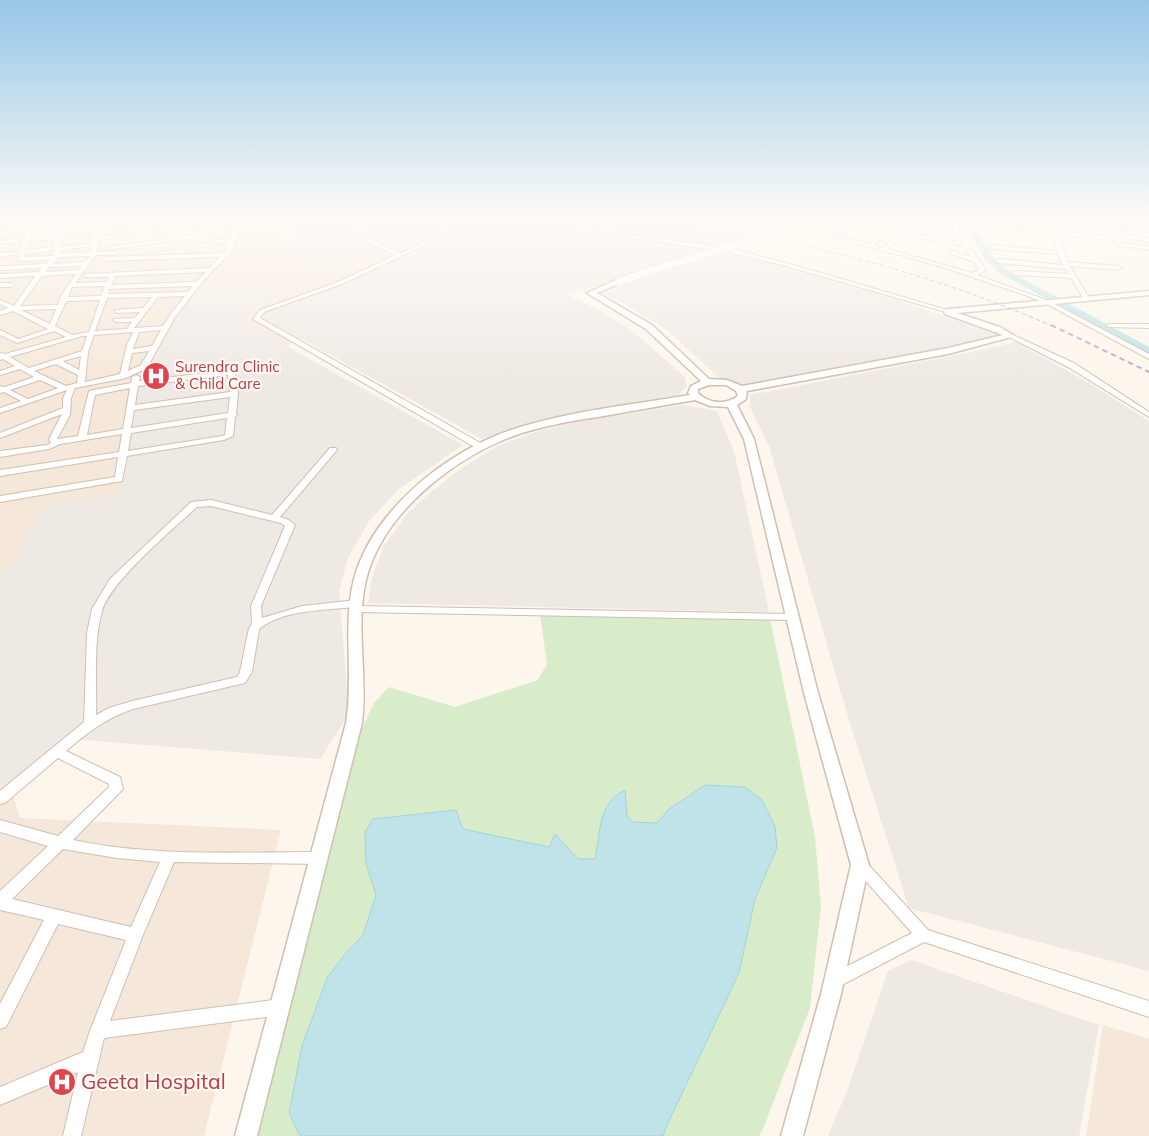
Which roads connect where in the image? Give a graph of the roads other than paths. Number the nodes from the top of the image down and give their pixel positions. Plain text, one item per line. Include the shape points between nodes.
1 (38, 276) edge
2 (76, 276) edge
3 (112, 276) edge
4 (205, 276) edge
5 (355, 276) edge
6 (635, 276) edge
7 (826, 276) edge
8 (985, 276) edge
9 (1072, 276) edge
10 (11, 284) dead end
11 (198, 284) junction
12 (0, 285) edge
13 (70, 285) junction
14 (108, 285) junction
15 (1149, 293) edge
16 (189, 294) junction
17 (104, 297) junction
18 (155, 297) junction
19 (1086, 298) junction
20 (62, 299) junction
21 (121, 301) dead end
22 (0, 302) edge
23 (1049, 302) junction
24 (59, 307) junction
25 (15, 308) junction
26 (144, 310) junction
27 (117, 311) dead end
28 (948, 311) junction
29 (0, 312) edge
30 (116, 320) dead end
31 (136, 320) junction
32 (1109, 326) dead end
33 (1149, 326) edge
34 (52, 328) junction
35 (165, 328) junction
36 (133, 330) junction
37 (0, 332) edge
38 (93, 332) junction
39 (1011, 336) junction
40 (68, 337) junction
41 (155, 348) junction
42 (86, 350) junction
43 (128, 351) junction
44 (1, 357) edge
45 (1149, 357) edge
46 (57, 361) junction
47 (21, 366) junction
48 (29, 370) junction
49 (137, 371) junction
50 (0, 373) edge
51 (82, 375) junction
52 (124, 376) junction
53 (40, 377) junction
54 (707, 382) junction
55 (82, 384) junction
56 (136, 384) junction
57 (68, 387) junction
58 (1, 389) edge
59 (740, 389) junction
60 (234, 394) junction
61 (696, 397) junction
62 (27, 401) junction
63 (731, 404) junction
64 (131, 408) junction
65 (67, 409) junction
66 (0, 411) edge
67 (233, 415) junction
68 (1149, 415) edge
69 (128, 431) junction
70 (0, 436) edge
71 (82, 438) junction
72 (55, 443) junction
73 (481, 447) junction
74 (333, 450) dead end
75 (124, 453) junction
76 (0, 454) edge
77 (0, 473) edge
78 (0, 499) edge
79 (274, 518) junction
80 (357, 606) junction
81 (793, 617) junction
82 (257, 624) junction
83 (90, 724) junction
84 (57, 752) junction
85 (0, 799) edge
86 (0, 826) edge
87 (61, 844) junction
88 (169, 856) junction
89 (319, 858) junction
90 (860, 865) junction
91 (0, 902) edge
92 (54, 917) junction
93 (135, 935) junction
94 (923, 935) junction
95 (834, 981) junction
96 (280, 1007) junction
97 (1149, 1010) edge
98 (1, 1018) edge
99 (98, 1032) junction
100 (90, 1058) junction
101 (0, 1096) edge
102 (72, 1136) edge
103 (246, 1136) edge
104 (792, 1136) edge

1 - 25 street
2 - 13 street
3 - 14 street
4 - 11 street
5 - 73 street via 262,311 256,319
6 - 54 street, bridge via 591,293 649,327
7 - 28 street
8 - 23 street
9 - 19 street
10 - 12 street
11 - 14 street
11 - 16 street
13 - 14 street
13 - 20 street
14 - 17 street
15 - 19 street
16 - 18 street
16 - 35 street
17 - 18 street
17 - 20 street
17 - 38 street
18 - 21 street
18 - 26 street
19 - 23 street
20 - 24 street
22 - 25 street
23 - 28 street
23 - 45 street
24 - 25 street
24 - 34 street
25 - 29 street
25 - 34 street
26 - 27 street
26 - 31 street
28 - 39 street
30 - 31 street
31 - 36 street
32 - 33 street
34 - 37 street via 17,341
34 - 40 street
35 - 36 street
35 - 41 street
36 - 38 street
36 - 43 street
38 - 40 street
38 - 42 street
39 - 59 street via 948,351
39 - 68 street via 1071,365
40 - 42 street
40 - 44 street
41 - 43 street
41 - 49 street via 148,363
42 - 46 street
42 - 51 street
43 - 52 street
44 - 47 street
46 - 48 street
46 - 51 street
47 - 48 street
47 - 50 street
48 - 53 street
49 - 52 street
49 - 56 street
51 - 55 street
52 - 55 street
53 - 57 street
53 - 58 street
54 - 59 street via 724,382
54 - 61 street via 694,388
55 - 57 street
56 - 60 street via 229,371 232,373
56 - 64 street
56 - 71 street via 92,393
57 - 62 street
57 - 65 street
58 - 62 street
59 - 63 street via 743,397
60 - 64 street
60 - 67 street
61 - 63 street via 711,404
61 - 73 street via 551,422
62 - 66 street
63 - 81 street via 749,439
64 - 69 street
65 - 70 street
65 - 72 street via 54,437
67 - 69 street
67 - 75 street via 231,433 227,437
69 - 71 street
69 - 75 street
71 - 72 street
72 - 76 street via 49,447
73 - 80 street via 410,496 385,526 373,544 360,579
74 - 79 street
75 - 77 street
75 - 78 street via 118,480
79 - 82 street via 287,522 291,527 256,606
79 - 83 street via 211,503 194,504 114,581 98,609 92,633
80 - 81 street
80 - 82 street via 280,614
80 - 89 street via 358,703
81 - 90 street
82 - 83 street via 252,631 246,672 241,680 132,705
83 - 84 street
84 - 85 street
84 - 87 street via 116,785 112,794
86 - 87 street
87 - 88 street
87 - 91 street
88 - 89 street
88 - 93 street
89 - 96 street
90 - 94 street
90 - 95 street
91 - 92 street
92 - 93 street
92 - 98 street
93 - 99 street
94 - 95 street
94 - 97 street
95 - 104 street
96 - 99 street
96 - 103 street
99 - 100 street
100 - 101 street
100 - 102 street

